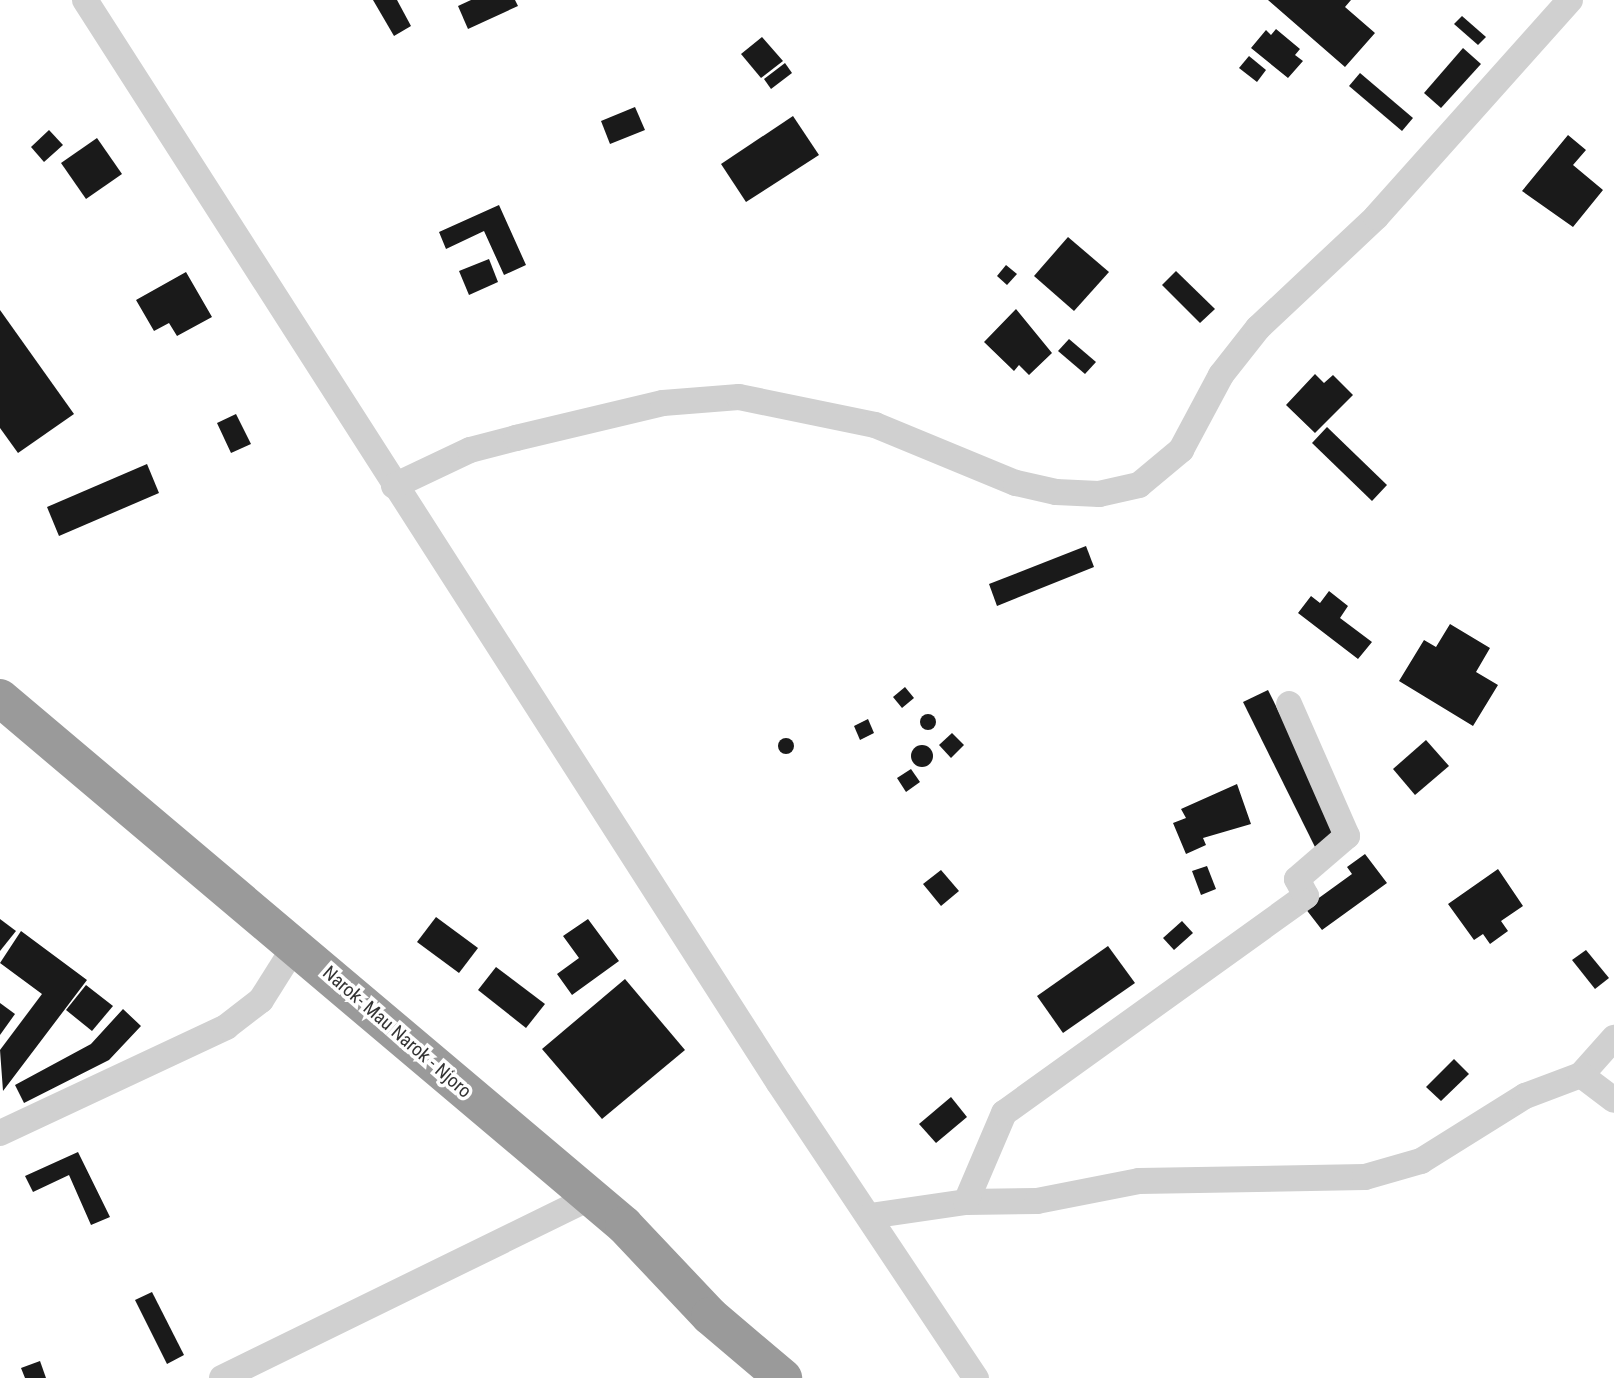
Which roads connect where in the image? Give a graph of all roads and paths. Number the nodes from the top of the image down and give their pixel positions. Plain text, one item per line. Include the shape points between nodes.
1 (85, 0) edge
2 (1570, 0) edge
3 (394, 486) junction
4 (0, 698) edge
5 (1289, 704) dead end
6 (296, 946) junction
7 (1614, 1038) edge
8 (1581, 1075) junction
9 (1614, 1100) edge
10 (0, 1133) edge
11 (590, 1198) junction
12 (966, 1202) junction
13 (870, 1216) junction
14 (222, 1378) edge
15 (783, 1378) edge
16 (976, 1378) edge

1 - 3 street
2 - 3 street via 1377,217 1258,328 1221,375 1181,450 1139,485 1099,494 1056,492 1016,482 875,425 739,397 663,403 516,438 460,454
3 - 13 street
4 - 6 highway, Narok- Mau Narok - Njoro
5 - 12 street via 1347,836 1297,879 1306,896 1295,908 1004,1113
6 - 10 street via 261,1000 226,1027
6 - 11 highway, Narok- Mau Narok - Njoro
7 - 8 street
8 - 9 street
8 - 12 street via 1525,1097 1421,1161 1365,1177 1139,1181 1037,1201
11 - 14 street
11 - 15 highway, Narok- Mau Narok - Njoro
12 - 13 street
13 - 16 street

